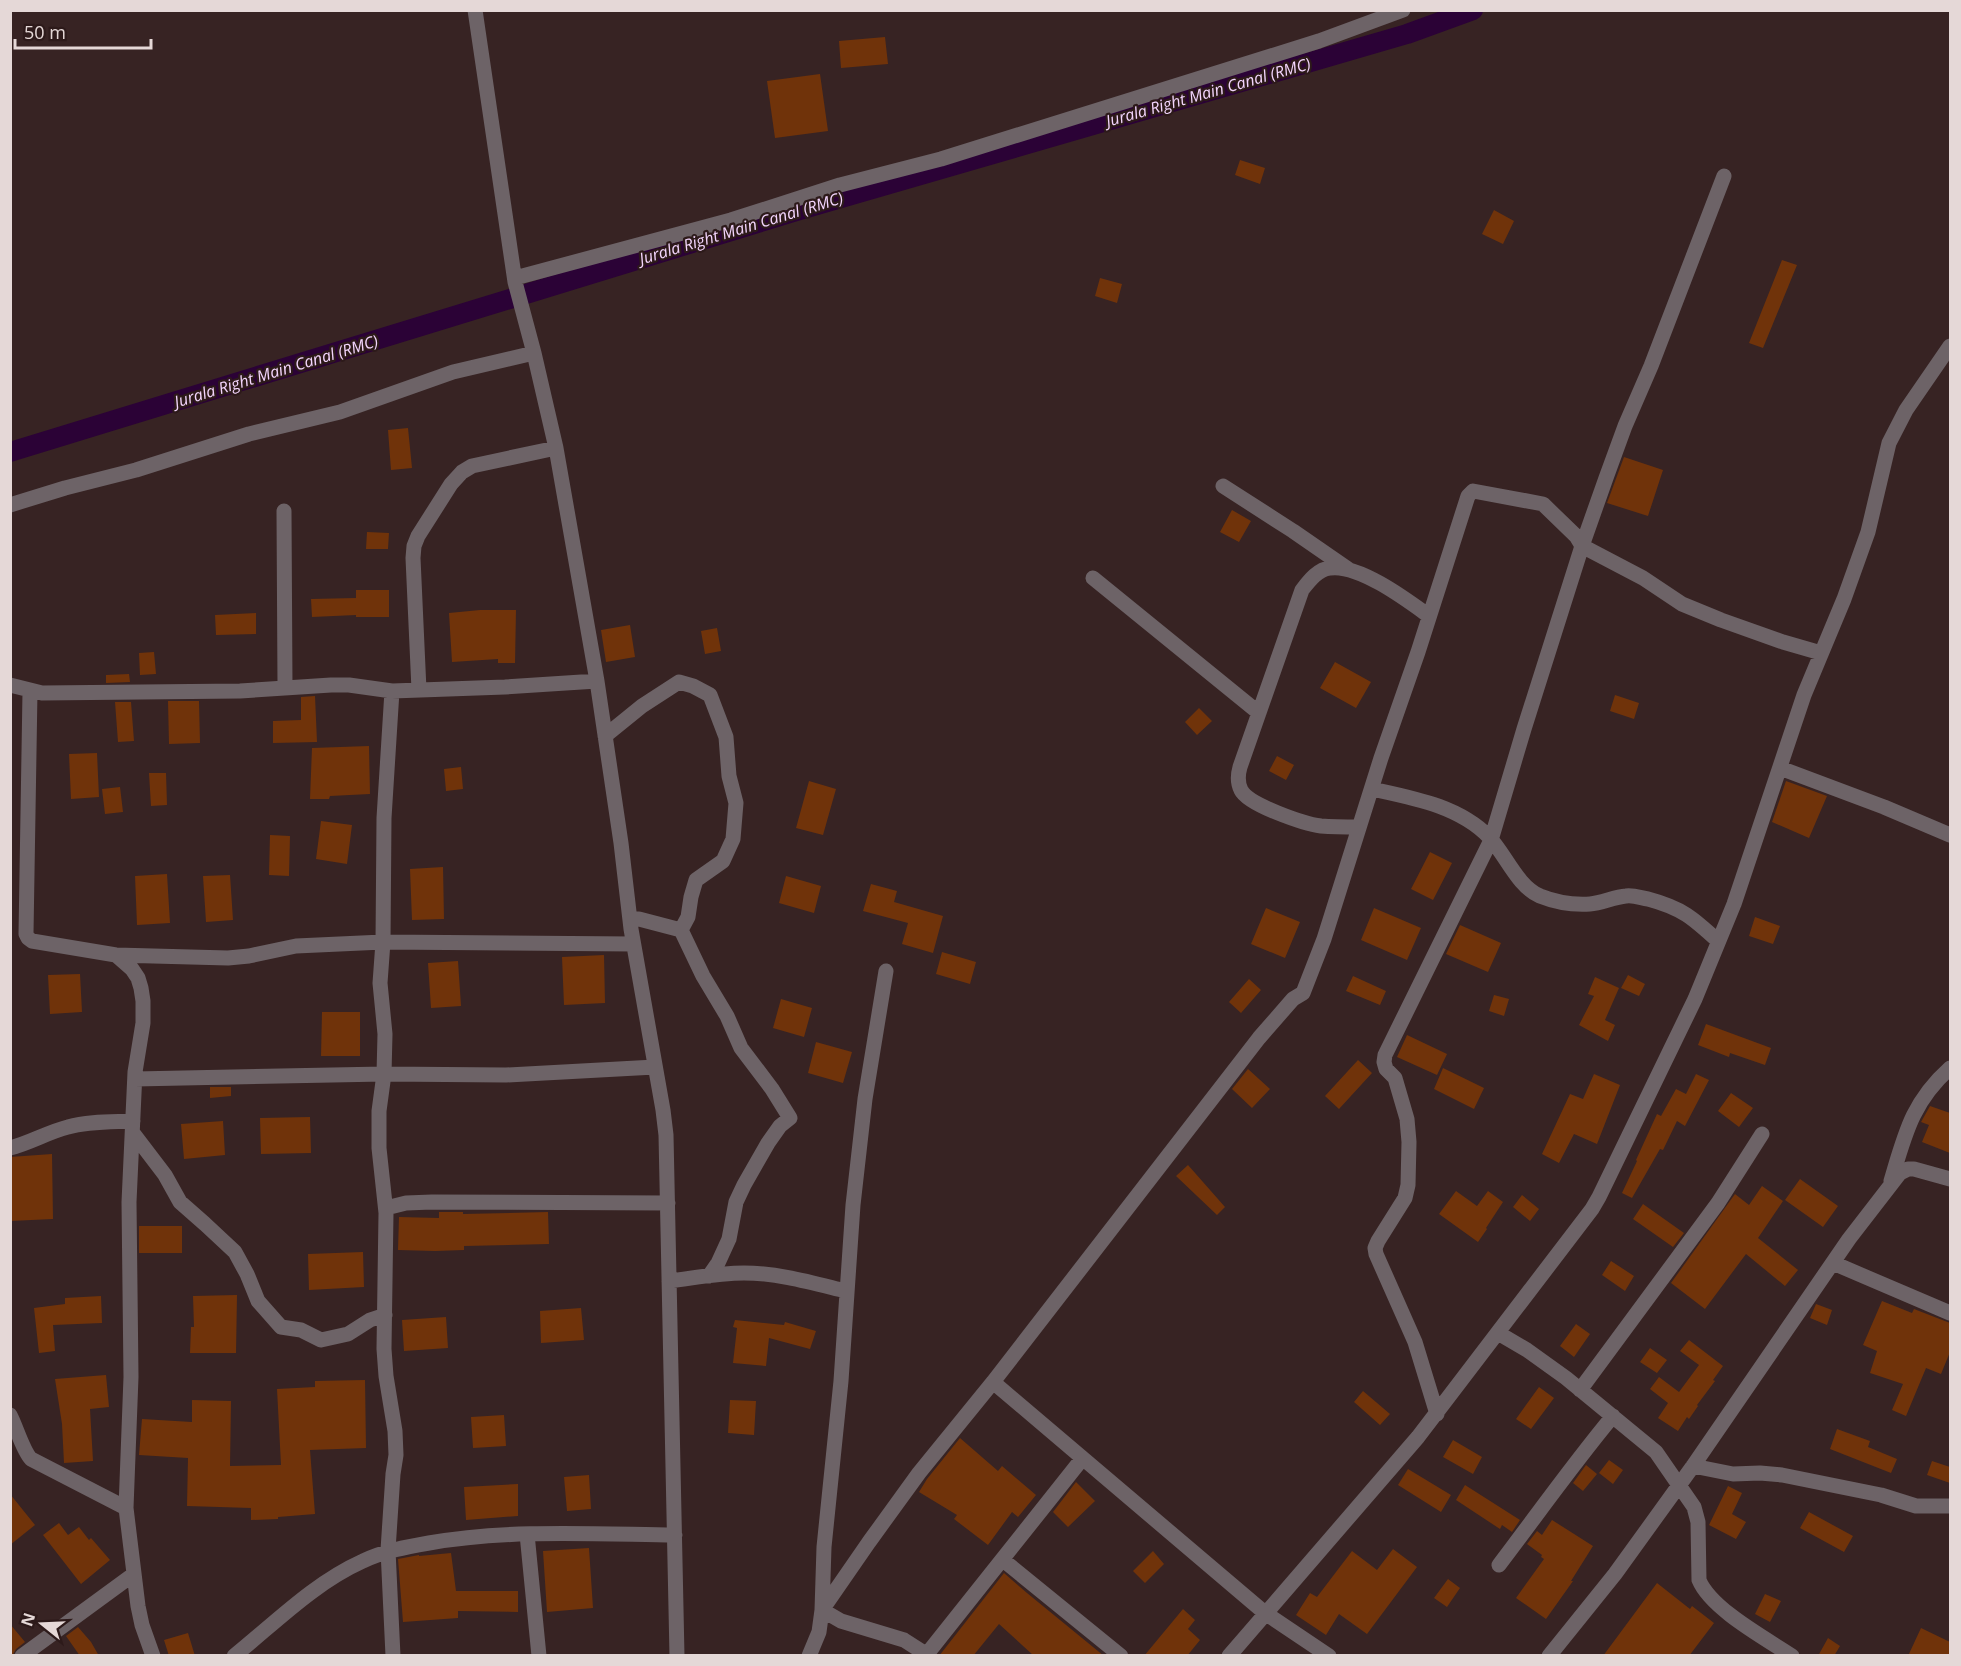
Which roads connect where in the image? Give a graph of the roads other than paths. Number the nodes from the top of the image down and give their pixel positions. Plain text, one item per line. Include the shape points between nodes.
1 (475, 10) edge
2 (1403, 10) edge
3 (1724, 176) dead end
4 (515, 280) junction
5 (1950, 346) edge
6 (534, 351) junction
7 (556, 448) junction
8 (1223, 486) dead end
9 (10, 505) edge
10 (284, 511) dead end
11 (1582, 546) junction
12 (1349, 570) junction
13 (1093, 578) dead end
14 (1430, 616) junction
15 (1821, 653) junction
16 (597, 681) junction
17 (10, 685) edge
18 (285, 687) junction
19 (419, 690) junction
20 (30, 691) junction
21 (392, 691) junction
22 (1258, 713) junction
23 (605, 736) junction
24 (1780, 768) junction
25 (1372, 789) junction
26 (1359, 827) junction
27 (1950, 835) edge
28 (1491, 840) junction
29 (630, 919) junction
30 (681, 930) junction
31 (1718, 941) junction
32 (383, 942) junction
33 (633, 944) junction
34 (116, 955) junction
35 (886, 971) dead end
36 (656, 1067) junction
37 (1950, 1068) edge
38 (384, 1074) junction
39 (135, 1079) junction
40 (133, 1127) junction
41 (1762, 1134) dead end
42 (10, 1148) edge
43 (1950, 1179) edge
44 (1889, 1187) junction
45 (668, 1203) junction
46 (386, 1208) junction
47 (1833, 1263) junction
48 (710, 1276) junction
49 (669, 1281) junction
50 (846, 1291) junction
51 (1950, 1312) edge
52 (385, 1315) junction
53 (1498, 1333) junction
54 (993, 1382) junction
55 (1580, 1390) junction
56 (1437, 1413) junction
57 (10, 1415) edge
58 (1613, 1416) junction
59 (1082, 1459) junction
60 (1693, 1466) junction
61 (1680, 1485) junction
62 (1950, 1506) edge
63 (126, 1508) junction
64 (527, 1534) junction
65 (675, 1534) junction
66 (388, 1550) junction
67 (1003, 1560) junction
68 (1499, 1564) dead end
69 (134, 1574) junction
70 (822, 1610) junction
71 (1265, 1612) junction
72 (928, 1655) edge
73 (22, 1656) edge
74 (153, 1656) edge
75 (234, 1656) edge
76 (393, 1656) edge
77 (539, 1656) edge
78 (677, 1656) edge
79 (809, 1656) edge
80 (1121, 1656) edge
81 (1229, 1656) edge
82 (1329, 1656) edge
83 (1549, 1656) edge
84 (1791, 1656) edge

1 - 4 street
2 - 4 street via 1319,41 941,159
3 - 11 street
4 - 6 street
5 - 15 street via 1895,430 1868,532
6 - 7 street
6 - 9 street via 453,372 340,412 249,434
7 - 16 street
7 - 19 street via 472,466 462,472 450,484 418,536 412,558
8 - 12 street
10 - 18 street
11 - 14 street via 1543,504 1473,491 1468,496
11 - 15 street via 1682,604
11 - 28 street
12 - 14 street via 1397,593
12 - 22 street via 1328,568 1302,590
13 - 22 street
14 - 25 street
15 - 24 street
16 - 19 street
16 - 23 street
17 - 20 street
18 - 20 street via 240,691
18 - 21 street via 349,685
19 - 21 street
20 - 34 street via 26,934 48,944
21 - 32 street via 384,818
22 - 26 street via 1238,777 1246,796 1304,822
23 - 29 street
23 - 30 street via 679,682 710,695 717,712 726,737 736,803 733,838 723,861 696,880
24 - 27 street
24 - 31 street
25 - 26 street
25 - 28 street via 1455,812
26 - 54 street via 1303,993 1259,1038
28 - 31 street via 1538,895 1591,904 1634,896 1681,910
28 - 56 street via 1394,1034 1384,1062 1395,1078 1407,1119 1408,1185 1405,1198 1375,1248 1415,1342
29 - 30 street
29 - 33 street
30 - 48 street via 741,1048 790,1118 768,1143 744,1185 736,1202 729,1239
31 - 53 street via 1695,999 1599,1197
32 - 33 street
32 - 34 street via 296,946 228,958
32 - 38 street via 380,993
33 - 36 street
34 - 39 street via 132,969 141,988 143,1023
35 - 50 street via 865,1099
36 - 38 street via 506,1074
36 - 45 street via 666,1135
37 - 44 street via 1920,1102 1906,1130
38 - 39 street
38 - 46 street via 379,1130
39 - 40 street
40 - 42 street via 76,1124
40 - 52 street via 180,1202 235,1252 258,1301 281,1327 300,1330 321,1340 348,1334
40 - 63 street
41 - 55 street via 1718,1203
43 - 44 street via 1908,1169
44 - 47 street
45 - 46 street via 432,1202
45 - 49 street
46 - 52 street
47 - 51 street
47 - 60 street
48 - 49 street
48 - 50 street via 768,1274
49 - 65 street
50 - 70 street
52 - 66 street via 385,1358 396,1455
53 - 55 street via 1535,1355
53 - 56 street
54 - 59 street
54 - 70 street via 904,1493
55 - 58 street
56 - 71 street
57 - 63 street via 30,1458
58 - 61 street via 1652,1447
58 - 68 street
59 - 67 street
59 - 71 street
60 - 61 street
60 - 62 street via 1733,1474 1782,1475 1916,1506
61 - 83 street
61 - 84 street via 1698,1522 1702,1588 1732,1616
63 - 69 street
64 - 65 street
64 - 66 street via 455,1539
64 - 77 street
65 - 78 street
66 - 75 street via 315,1589
66 - 76 street
67 - 72 street
67 - 80 street
69 - 73 street
69 - 74 street via 142,1625
70 - 72 street via 850,1624 904,1640
70 - 79 street via 819,1632
71 - 81 street
71 - 82 street

